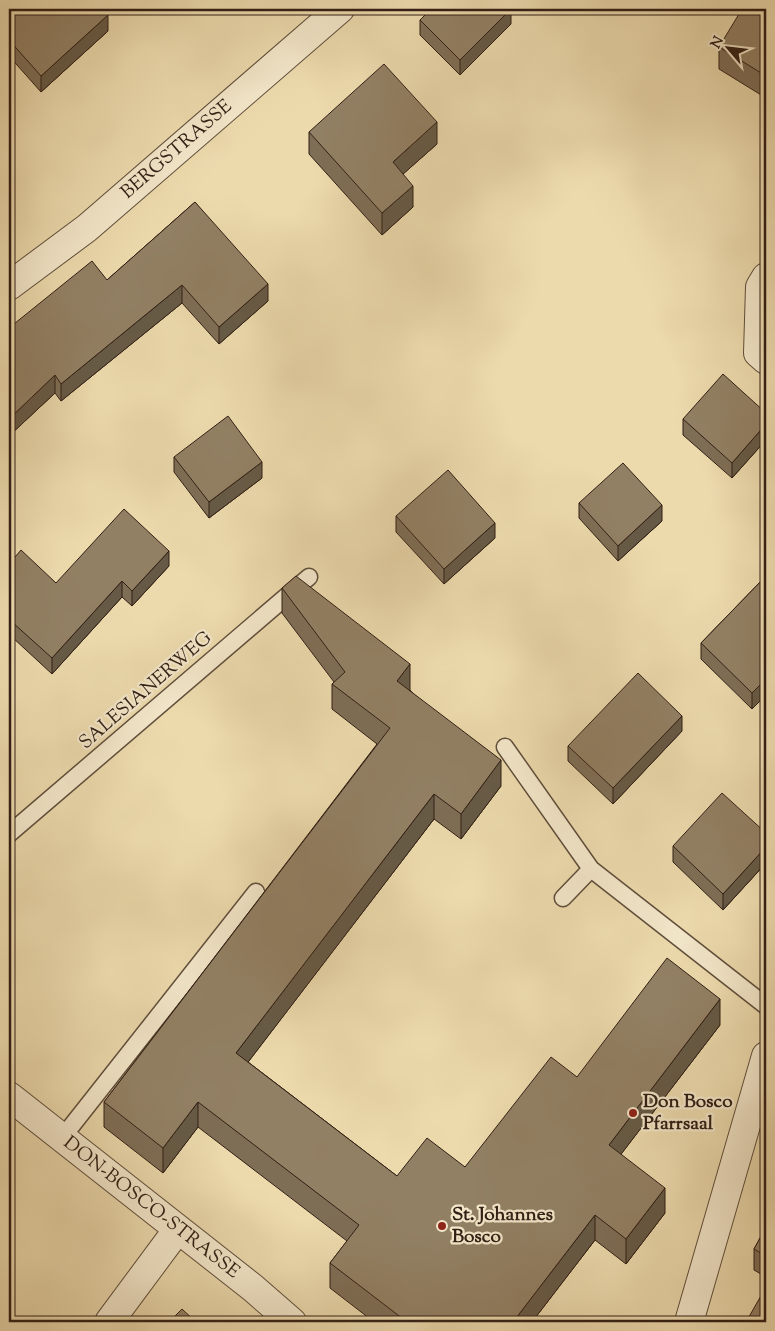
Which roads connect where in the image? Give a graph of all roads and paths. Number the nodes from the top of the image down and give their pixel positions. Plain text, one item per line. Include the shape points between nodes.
1 (340, 9) edge
2 (766, 277) edge
3 (9, 286) edge
4 (766, 360) edge
5 (309, 577) dead end
6 (505, 748) dead end
7 (9, 834) edge
8 (592, 869) junction
9 (256, 892) dead end
10 (563, 898) dead end
11 (766, 1006) edge
12 (766, 1056) edge
13 (9, 1096) edge
14 (62, 1138) junction
15 (178, 1229) junction
16 (109, 1322) edge
17 (292, 1322) edge
18 (689, 1322) edge

1 - 3 street, BERGSTRASSE via 87,228
2 - 4 street via 760,287 758,353
5 - 7 lane, SALESIANERWEG
6 - 8 lane
8 - 10 lane
8 - 11 lane
9 - 14 lane
12 - 18 street
13 - 14 street, DON-BOSCO-STRASSE
14 - 15 street, DON-BOSCO-STRASSE
15 - 16 street
15 - 17 street, DON-BOSCO-STRASSE

